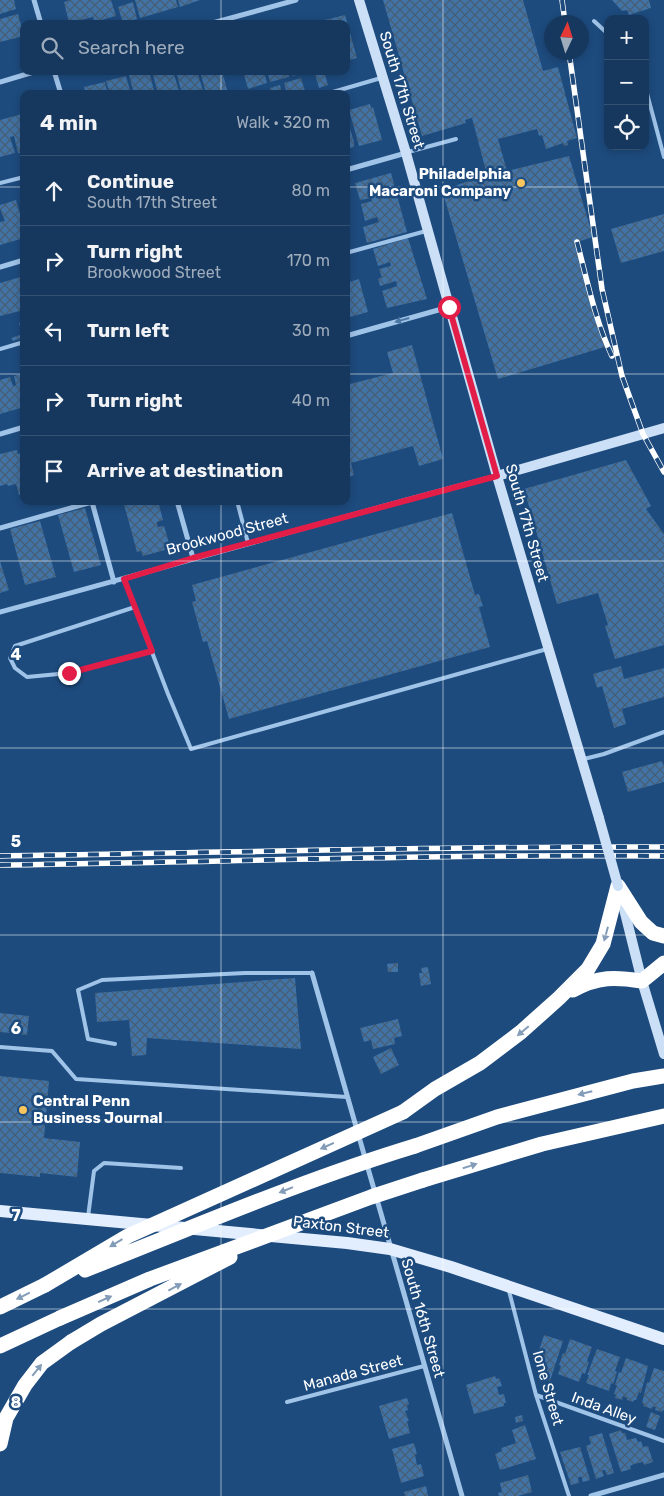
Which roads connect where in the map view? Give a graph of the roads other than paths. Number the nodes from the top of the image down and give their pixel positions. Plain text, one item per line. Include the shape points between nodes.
1 (34, 0) edge
2 (296, 0) edge
3 (359, 0) edge
4 (40, 20) edge
5 (224, 20) edge
6 (594, 21) dead end
7 (604, 30) edge
8 (24, 75) edge
9 (55, 75) edge
10 (383, 78) junction
11 (0, 82) edge
12 (60, 90) edge
13 (340, 90) edge
14 (649, 101) edge
15 (456, 139) dead end
16 (406, 153) junction
17 (664, 157) edge
18 (350, 169) edge
19 (20, 178) edge
20 (0, 183) edge
21 (428, 231) junction
22 (350, 252) edge
23 (20, 261) edge
24 (0, 267) edge
25 (449, 307) junction
26 (350, 335) edge
27 (20, 343) edge
28 (0, 349) edge
29 (20, 428) edge
30 (664, 428) edge
31 (0, 434) edge
32 (497, 476) junction
33 (81, 505) edge
34 (93, 505) edge
35 (178, 505) edge
36 (238, 505) edge
37 (0, 528) edge
38 (248, 543) junction
39 (193, 558) junction
40 (124, 579) junction
41 (114, 582) junction
42 (135, 607) junction
43 (0, 612) edge
44 (548, 649) junction
45 (152, 651) junction
46 (664, 732) edge
47 (582, 760) junction
48 (618, 886) junction
49 (664, 936) edge
50 (664, 962) edge
51 (312, 973) joint
52 (642, 981) junction
53 (559, 998) junction
54 (116, 1044) dead end
55 (0, 1047) edge
56 (664, 1054) edge
57 (664, 1076) edge
58 (347, 1097) junction
59 (664, 1116) edge
60 (181, 1168) dead end
61 (371, 1197) junction
62 (0, 1210) edge
63 (88, 1219) junction
64 (390, 1249) junction
65 (46, 1285) junction
66 (508, 1286) junction
67 (0, 1307) edge
68 (664, 1340) edge
69 (0, 1346) edge
70 (424, 1366) junction
71 (536, 1395) junction
72 (287, 1402) dead end
73 (664, 1442) edge
74 (0, 1444) edge
75 (664, 1475) edge
76 (462, 1496) edge
77 (569, 1496) edge
78 (591, 1496) edge

1 - 4 street
2 - 5 street
3 - 10 main road, South 17th Street
6 - 7 lane
8 - 11 street
9 - 12 street
10 - 13 lane
10 - 16 main road, South 17th Street
14 - 17 lane
15 - 16 lane
16 - 18 street
16 - 21 main road, South 17th Street
19 - 20 lane
21 - 22 lane
21 - 25 main road, South 17th Street
23 - 24 street
25 -> 26 street
25 - 32 main road, South 17th Street
27 - 28 lane
29 - 31 street
30 - 32 main road, Brookwood Street
32 - 38 street, Brookwood Street
32 - 44 main road, South 17th Street
33 - 37 street
34 - 41 street
35 - 39 street
36 - 38 lane
38 - 39 street, Brookwood Street
39 - 40 street, Brookwood Street
40 - 41 street, Brookwood Street
40 - 42 lane
41 - 43 street, Brookwood Street
42 - 45 lane
42 - 45 lane via 15,646 10,658 15,668 27,677 69,673
44 - 45 lane via 191,749
44 - 47 main road, South 17th Street
46 - 47 lane
47 - 48 main road, South 17th Street, bridge
48 - 49 highway via 641,922 653,933
48 - 52 main road, South 17th Street
48 -> 53 highway via 603,944 588,969
50 - 52 highway
51 - 54 lane via 102,980 78,990 88,1039
51 - 58 street, South 16th Street
52 - 53 highway via 605,978
52 - 56 main road, South 17th Street
53 -> 65 highway, bridge via 480,1063 403,1112 128,1236
55 - 58 lane via 52,1051 76,1079
57 -> 65 highway, bridge via 633,1081 497,1117 303,1183
58 - 64 street, South 16th Street
61 -> 59 highway, bridge via 542,1144
60 - 63 lane via 104,1163 94,1171
69 -> 61 highway, bridge via 150,1279
74 -> 61 highway, bridge via 6,1418 25,1385 42,1363 71,1342 259,1242
62 - 63 main road, Paxton Street
63 - 64 main road, Paxton Street via 347,1242
64 - 66 main road, Paxton Street
64 - 70 street, South 16th Street
65 -> 67 highway
66 - 68 main road, Paxton Street
66 - 71 lane, Ione Street
70 - 72 lane, Manada Street
70 - 76 street, South 16th Street
71 - 73 lane, Inda Alley
71 - 77 lane, Ione Street
75 - 78 street

